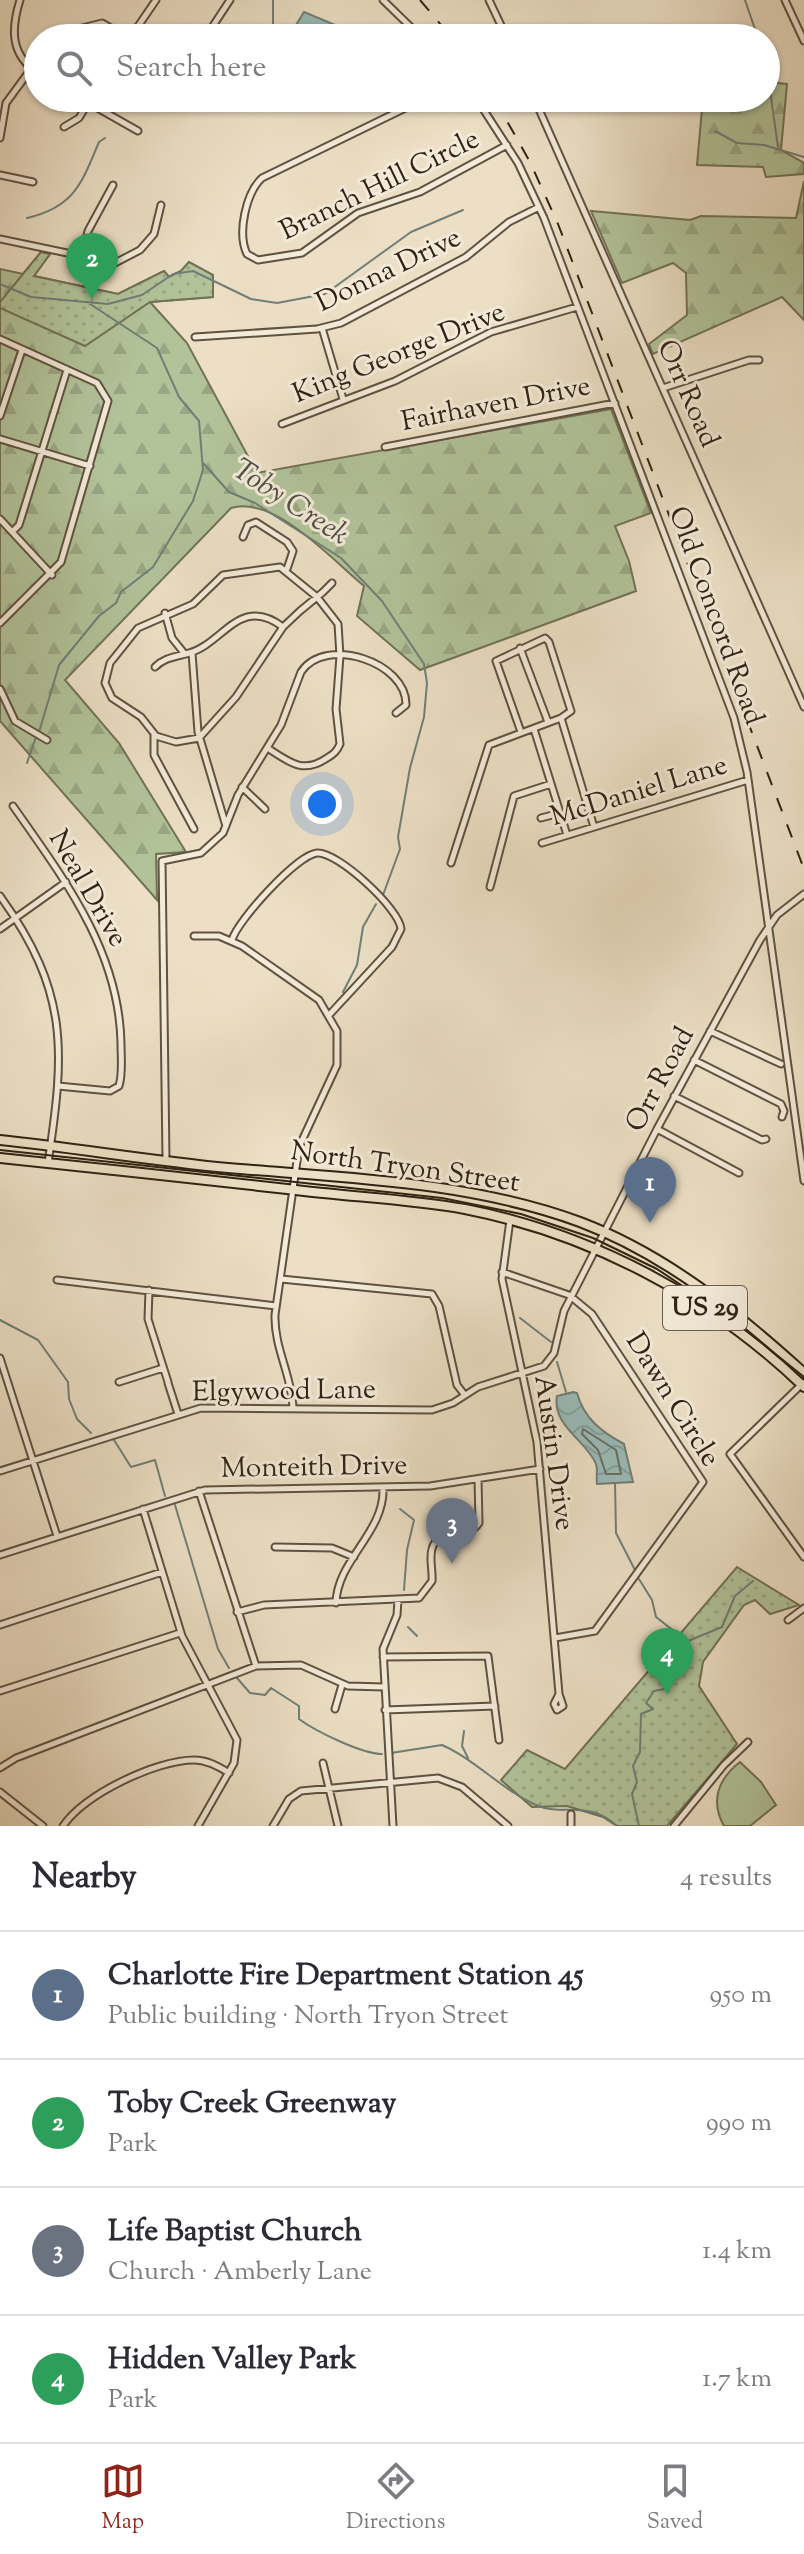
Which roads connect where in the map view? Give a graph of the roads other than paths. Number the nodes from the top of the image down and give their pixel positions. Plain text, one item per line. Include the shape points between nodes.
1 (20, 0) edge
2 (156, 0) edge
3 (230, 0) edge
4 (383, 0) edge
5 (489, 0) edge
6 (785, 0) edge
7 (139, 24) edge
8 (214, 24) edge
9 (408, 24) edge
10 (500, 24) edge
11 (804, 41) edge
12 (24, 61) edge
13 (24, 78) edge
14 (0, 94) edge
15 (8, 98) junction
16 (83, 112) edge
17 (109, 112) edge
18 (397, 112) edge
19 (485, 112) edge
20 (540, 112) edge
21 (64, 127) dead end
22 (138, 131) dead end
23 (0, 138) edge
24 (507, 145) junction
25 (0, 175) edge
26 (33, 182) dead end
27 (113, 185) dead end
28 (161, 205) dead end
29 (539, 207) junction
30 (0, 239) edge
31 (82, 256) junction
32 (577, 307) junction
33 (322, 328) junction
34 (195, 337) dead end
35 (0, 339) edge
36 (22, 350) junction
37 (759, 360) dead end
38 (67, 370) junction
39 (663, 388) junction
40 (343, 399) junction
41 (615, 403) junction
42 (0, 416) edge
43 (282, 424) dead end
44 (0, 439) edge
45 (385, 447) dead end
46 (42, 452) junction
47 (90, 466) junction
48 (0, 519) edge
49 (12, 532) junction
50 (243, 537) dead end
51 (287, 569) junction
52 (52, 575) junction
53 (332, 583) dead end
54 (317, 597) junction
55 (165, 613) junction
56 (0, 623) edge
57 (283, 627) junction
58 (520, 648) junction
59 (184, 653) junction
60 (192, 653) junction
61 (340, 656) junction
62 (155, 667) dead end
63 (0, 689) edge
64 (804, 707) edge
65 (396, 713) dead end
66 (561, 718) junction
67 (548, 722) junction
68 (534, 729) junction
69 (521, 732) junction
70 (154, 734) junction
71 (200, 737) junction
72 (47, 740) dead end
73 (269, 749) junction
74 (748, 780) junction
75 (551, 784) junction
76 (242, 787) junction
77 (13, 806) dead end
78 (265, 809) dead end
79 (560, 813) junction
80 (541, 818) dead end
81 (226, 827) junction
82 (594, 827) junction
83 (194, 829) dead end
84 (567, 835) junction
85 (542, 843) dead end
86 (451, 863) dead end
87 (66, 882) junction
88 (490, 887) dead end
89 (804, 894) edge
90 (0, 896) edge
91 (16, 918) junction
92 (769, 925) junction
93 (0, 929) edge
94 (194, 936) dead end
95 (232, 940) junction
96 (330, 1014) junction
97 (710, 1031) junction
98 (694, 1060) junction
99 (781, 1064) dead end
100 (58, 1086) junction
101 (674, 1096) junction
102 (782, 1117) dead end
103 (657, 1129) junction
104 (766, 1139) dead end
105 (0, 1140) edge
106 (51, 1145) junction
107 (0, 1158) edge
108 (166, 1159) junction
109 (48, 1163) junction
110 (295, 1172) junction
111 (739, 1173) dead end
112 (804, 1181) edge
113 (293, 1190) junction
114 (511, 1219) junction
115 (604, 1234) junction
116 (596, 1248) junction
117 (502, 1272) junction
118 (281, 1279) junction
119 (57, 1280) dead end
120 (149, 1290) junction
121 (572, 1297) junction
122 (276, 1306) junction
123 (0, 1358) edge
124 (163, 1368) junction
125 (804, 1373) edge
126 (523, 1375) junction
127 (119, 1382) dead end
128 (804, 1385) edge
129 (465, 1395) junction
130 (293, 1408) junction
131 (178, 1414) junction
132 (33, 1461) junction
133 (540, 1469) junction
134 (0, 1471) edge
135 (478, 1479) junction
136 (383, 1488) junction
137 (199, 1491) junction
138 (143, 1509) junction
139 (57, 1536) junction
140 (275, 1547) dead end
141 (0, 1555) edge
142 (354, 1557) junction
143 (804, 1557) edge
144 (162, 1572) junction
145 (398, 1600) junction
146 (336, 1603) junction
147 (804, 1608) edge
148 (237, 1612) junction
149 (788, 1620) dead end
150 (0, 1625) edge
151 (180, 1633) junction
152 (555, 1638) junction
153 (383, 1657) junction
154 (256, 1666) junction
155 (208, 1684) junction
156 (342, 1685) junction
157 (384, 1687) junction
158 (0, 1691) edge
159 (559, 1694) dead end
160 (496, 1706) junction
161 (335, 1709) dead end
162 (385, 1710) junction
163 (499, 1740) dead end
164 (748, 1742) dead end
165 (323, 1763) dead end
166 (0, 1768) edge
167 (229, 1773) junction
168 (389, 1780) junction
169 (327, 1786) junction
170 (0, 1792) edge
171 (571, 1814) dead end
172 (43, 1826) edge
173 (63, 1826) edge
174 (198, 1826) edge
175 (273, 1826) edge
176 (338, 1826) edge
177 (393, 1826) edge
178 (508, 1826) edge
179 (571, 1826) edge
180 (674, 1826) edge

1 - 12 street via 14,40
2 - 7 street
3 - 8 street
4 - 9 street
5 - 10 street
6 - 11 street
13 - 15 street
14 - 15 street
15 - 23 street
16 - 21 street
17 - 22 street
18 - 24 street, Branch Hill Circle via 262,178 250,195 243,242 247,254 258,260 302,253 358,213 420,192
19 - 24 street, Old Concord Road
20 - 39 street, Orr Road
24 - 29 street, Old Concord Road
25 - 26 street
27 - 31 street via 88,231
28 - 31 street via 154,234 136,252 110,263
29 - 32 street, Old Concord Road
29 - 33 street, Donna Drive via 509,222 466,257 346,321
30 - 31 street
32 - 40 street, King George Drive via 491,332 395,381
32 - 41 street, Old Concord Road
33 - 34 street, Donna Drive
33 - 40 street
35 - 36 street
36 - 38 street
36 - 42 street
37 - 39 street
38 - 46 street
38 - 47 street via 97,383 108,401
39 - 64 street, Orr Road
40 - 43 street, King George Drive
41 - 45 street, Fairhaven Drive
41 - 74 street, Old Concord Road via 734,718
44 - 46 street
46 - 47 street
46 - 49 street via 19,525
47 - 52 street via 61,562
48 - 49 street
49 - 52 street
50 - 51 street via 248,525 256,522 287,542 293,551
51 - 54 street
51 - 55 street via 272,566 223,575 193,604
52 - 56 street
53 - 54 street
54 - 57 street
54 - 61 street via 338,624
55 - 59 street via 172,638
55 - 70 street via 127,637 105,678 112,698 141,717
57 - 60 street via 263,615 243,618
57 - 71 street via 236,697
58 - 66 street via 543,638 549,642 571,707
58 - 67 street
58 - 69 street via 498,657 495,665
59 - 60 street
59 - 62 street
60 - 71 street
61 - 65 street via 362,657 381,666 405,695 404,708
61 - 73 street via 319,657 304,667
61 - 73 street via 337,751 306,768
63 - 72 street via 15,721
66 - 67 street
66 - 82 street
67 - 68 street
68 - 69 street
68 - 75 street
69 - 86 street via 489,745
70 - 71 street via 176,742
70 - 83 street via 155,758
71 - 81 street
73 - 76 street
74 - 82 street, McDaniel Lane
74 - 92 street, Old Concord Road
75 - 79 street
75 - 88 street via 514,796
76 - 78 street
76 - 81 street
77 - 87 street, Neal Drive
79 - 80 street
79 - 84 street
81 - 108 street via 201,853 162,861
82 - 84 street, McDaniel Lane
84 - 85 street, McDaniel Lane
87 - 91 street
87 - 100 street, Neal Drive via 96,935 113,983 121,1080 115,1090
89 - 92 street, Orr Road
90 - 91 street
91 - 93 street
91 - 100 street via 53,997 60,1035
92 - 97 street, Orr Road
92 - 112 street, Old Concord Road
94 - 95 street
95 - 96 street via 312,994
95 - 96 street via 253,908 303,858 316,853 334,857 394,910 401,929 392,947
96 - 110 street via 339,1040 338,1058 304,1130
97 - 98 street, Orr Road
97 - 99 street
98 - 101 street, Orr Road
98 - 102 street via 781,1104
100 - 106 street
101 - 103 street, Orr Road
101 - 104 street
103 - 111 street
103 - 115 street, Orr Road
105 - 106 main road, North Tryon Street / US 29
106 - 108 main road, North Tryon Street / US 29
106 - 109 street
107 - 109 main road, North Tryon Street / US 29
108 - 110 main road, North Tryon Street / US 29
109 - 113 main road, North Tryon Street / US 29
110 - 113 street
110 - 115 main road, North Tryon Street / US 29 via 497,1199
113 - 114 main road, North Tryon Street / US 29 via 396,1199
113 - 118 street
114 - 116 main road, North Tryon Street / US 29
114 - 117 street, Austin Drive
115 - 116 street, Orr Road
115 - 125 main road, North Tryon Street / US 29 via 704,1289
116 - 121 street, Orr Road
116 - 128 main road, North Tryon Street / US 29 via 696,1301
117 - 121 street, Dawn Circle
117 - 126 street, Austin Drive
118 - 122 street
118 - 129 street via 432,1294 457,1385
119 - 120 street
120 - 122 street
120 - 124 street via 148,1319
121 - 126 street, Orr Road via 550,1360
121 - 152 street, Dawn Circle via 599,1323 703,1482 597,1629 584,1636
122 - 130 street via 276,1336
123 - 132 street
124 - 127 street
124 - 131 street
126 - 129 street, Elgywood Lane
126 - 133 street, Austin Drive
128 - 143 street via 730,1454
129 - 130 street, Elgywood Lane via 424,1411
130 - 131 street, Elgywood Lane via 212,1407
131 - 132 street, Elgywood Lane
132 - 134 street, Elgywood Lane
132 - 139 street
133 - 135 street, Monteith Drive
133 - 152 street, Austin Drive
135 - 136 street, Monteith Drive
135 - 145 street via 477,1527 436,1542 430,1588 419,1598
136 - 137 street, Monteith Drive
136 - 142 street via 380,1512
137 - 138 street, Monteith Drive
137 - 148 street
138 - 139 street, Monteith Drive
138 - 144 street
139 - 141 street, Monteith Drive
140 - 142 street via 329,1548
142 - 146 street via 339,1582
144 - 150 street
144 - 151 street
145 - 146 street
145 - 153 street
146 - 148 street via 264,1605
147 - 149 street
148 - 154 street
151 - 155 street
151 - 158 street
152 - 159 street, Austin Drive
153 - 157 street
153 - 160 street via 488,1656
154 - 155 street
154 - 156 street via 301,1665
155 - 166 street
155 - 167 street via 235,1733 236,1756
156 - 157 street
156 - 161 street
157 - 162 street
160 - 162 street
160 - 163 street
162 - 168 street
164 - 180 street
165 - 169 street
167 - 173 street via 200,1760 173,1763 103,1789
167 - 174 street
168 - 169 street
168 - 177 street
168 - 178 street via 452,1781
169 - 175 street via 293,1795
169 - 176 street
170 - 172 street
171 - 179 street

